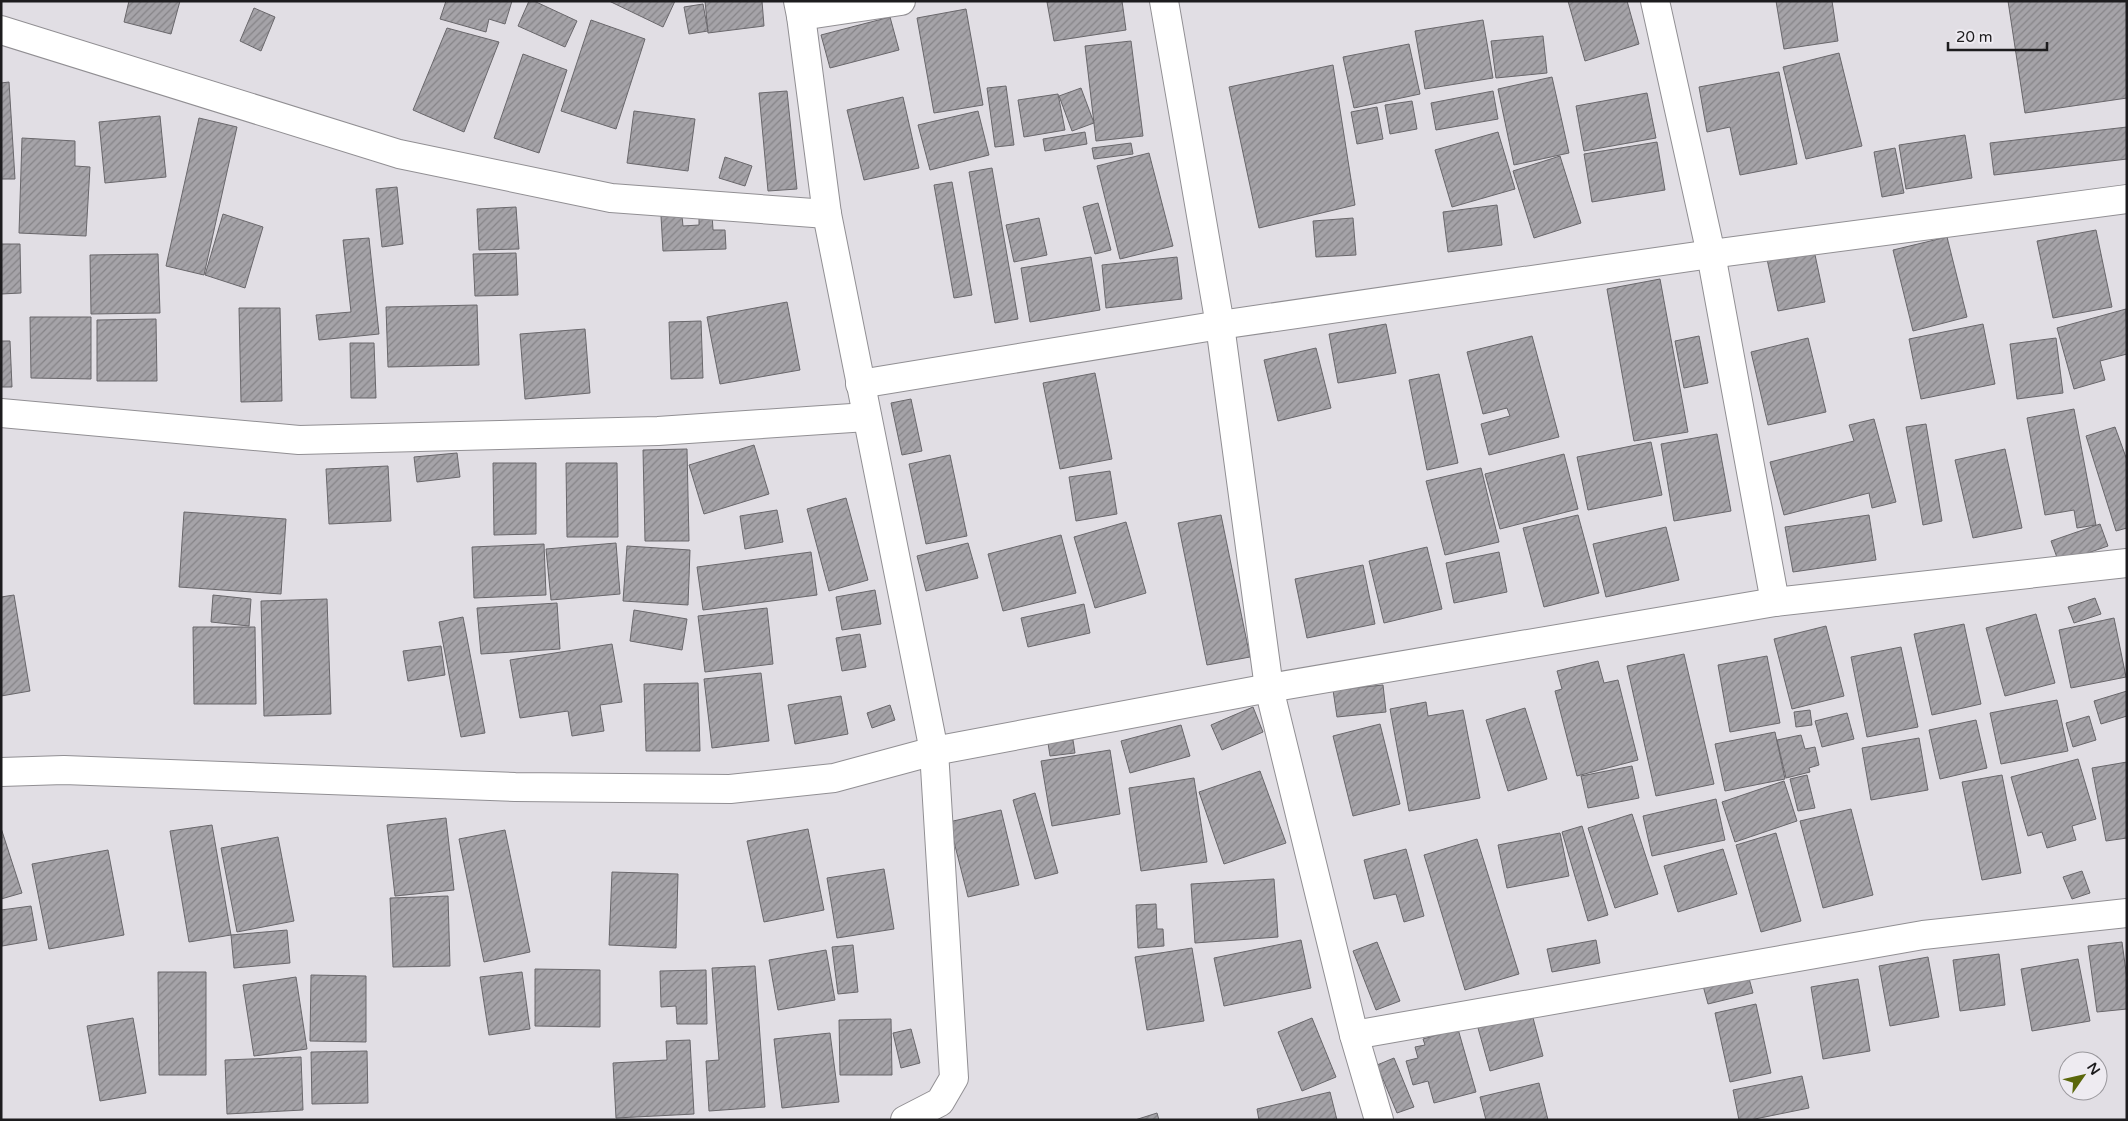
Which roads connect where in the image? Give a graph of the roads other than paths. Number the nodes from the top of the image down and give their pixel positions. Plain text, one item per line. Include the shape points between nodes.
1 (901, 1) edge
2 (1164, 1) edge
3 (1655, 1) edge
4 (799, 9) edge
5 (1, 30) edge
6 (2127, 199) edge
7 (827, 214) junction
8 (1711, 254) junction
9 (1220, 326) junction
10 (860, 384) junction
11 (1, 413) edge
12 (867, 417) junction
13 (2127, 563) edge
14 (1775, 602) junction
15 (1269, 688) junction
16 (934, 751) junction
17 (1, 772) edge
18 (2127, 913) edge
19 (1354, 1035) junction
20 (905, 1120) edge
21 (1380, 1120) edge

1 - 4 street
2 - 9 street
3 - 8 street
4 - 7 street
5 - 7 street via 399,154 611,198
6 - 8 street
7 - 10 street
8 - 9 street
8 - 14 street
9 - 10 street
9 - 15 street
10 - 12 street
11 - 12 street via 299,440 658,431
12 - 16 street
13 - 14 street
14 - 15 street
15 - 16 street
15 - 19 street
16 - 17 street via 834,778 730,789 515,787 64,770
16 - 20 street via 954,1078 940,1102
18 - 19 street via 1923,935
19 - 21 street

